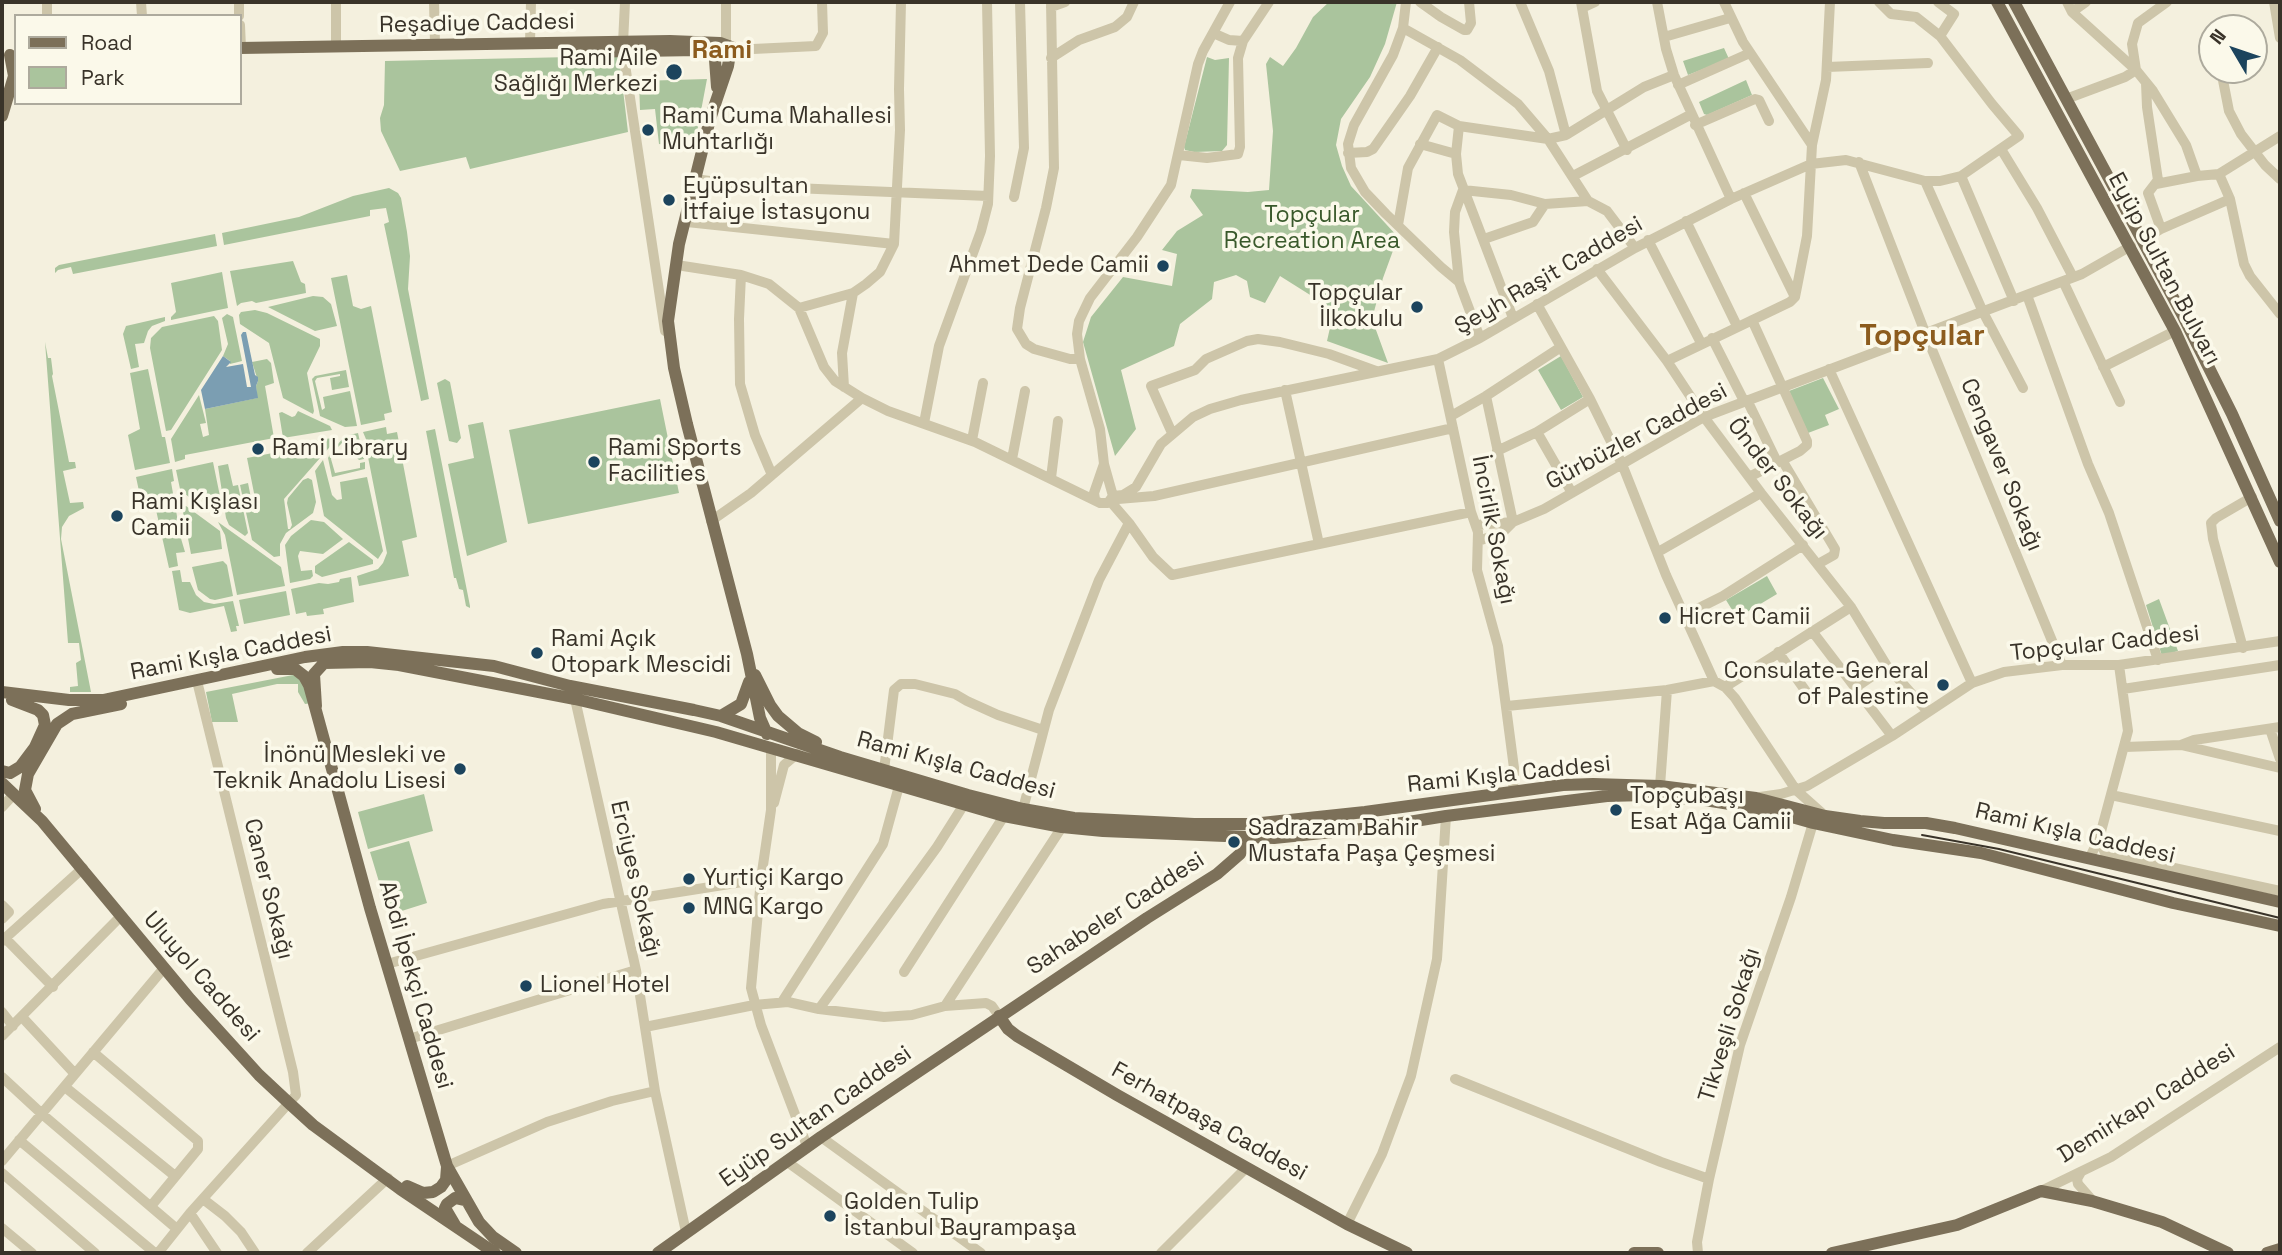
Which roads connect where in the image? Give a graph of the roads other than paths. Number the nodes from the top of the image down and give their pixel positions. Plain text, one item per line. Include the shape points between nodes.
1 (336, 2) edge
2 (434, 2) edge
3 (530, 2) edge
4 (625, 2) edge
5 (726, 2) edge
6 (822, 2) edge
7 (901, 2) edge
8 (987, 2) edge
9 (1020, 2) edge
10 (1065, 2) edge
11 (1134, 2) edge
12 (1230, 2) edge
13 (1269, 2) edge
14 (1406, 2) edge
15 (1420, 2) edge
16 (1469, 2) edge
17 (1520, 2) edge
18 (1595, 2) edge
19 (1657, 2) edge
20 (1724, 2) edge
21 (1830, 2) edge
22 (1879, 2) edge
23 (1938, 2) edge
24 (1997, 2) edge
25 (2014, 2) edge
26 (2067, 2) edge
27 (2086, 2) edge
28 (2167, 2) edge
29 (2274, 2) edge
30 (1051, 5) edge
31 (1581, 5) edge
32 (2072, 12) junction
33 (1730, 18) junction
34 (1403, 28) junction
35 (2280, 31) edge
36 (1213, 33) junction
37 (1940, 36) junction
38 (1664, 37) junction
39 (2280, 38) edge
40 (1243, 41) junction
41 (435, 45) junction
42 (336, 47) junction
43 (530, 47) junction
44 (623, 47) junction
45 (722, 47) junction
46 (1438, 47) junction
47 (242, 48) edge
48 (1750, 53) junction
49 (242, 56) edge
50 (1051, 58) junction
51 (1928, 63) dead end
52 (1827, 67) junction
53 (2136, 70) junction
54 (14, 78) edge
55 (1676, 80) junction
56 (2147, 82) junction
57 (2224, 84) edge
58 (2066, 99) junction
59 (1606, 109) junction
60 (1690, 115) junction
61 (2, 116) edge
62 (1769, 121) dead end
63 (1695, 125) junction
64 (1459, 126) junction
65 (1566, 135) junction
66 (2280, 136) edge
67 (1548, 138) junction
68 (1420, 144) junction
69 (1812, 145) junction
70 (2001, 149) junction
71 (1627, 150) junction
72 (1349, 153) junction
73 (2255, 153) junction
74 (1456, 154) junction
75 (1179, 155) junction
76 (1859, 162) junction
77 (1811, 164) junction
78 (2220, 174) junction
79 (1573, 176) junction
80 (1961, 176) junction
81 (2197, 176) junction
82 (695, 179) junction
83 (2280, 179) edge
84 (1924, 181) junction
85 (2156, 184) junction
86 (1463, 190) junction
87 (897, 192) junction
88 (1744, 193) junction
89 (988, 196) junction
90 (1014, 197) dead end
91 (2230, 199) junction
92 (1731, 200) junction
93 (1588, 201) junction
94 (1545, 204) junction
95 (1686, 221) junction
96 (687, 222) junction
97 (1398, 225) junction
98 (2161, 229) junction
99 (1484, 239) junction
100 (1648, 240) junction
101 (2136, 243) junction
102 (894, 244) junction
103 (1635, 248) junction
104 (680, 265) junction
105 (1597, 268) junction
106 (741, 275) junction
107 (2068, 279) junction
108 (1459, 282) junction
109 (853, 293) junction
110 (2027, 295) junction
111 (1795, 297) junction
112 (2014, 301) junction
113 (1537, 304) junction
114 (799, 308) junction
115 (2279, 311) edge
116 (1983, 312) junction
117 (1513, 318) junction
118 (1752, 320) junction
119 (1737, 326) junction
120 (2175, 331) junction
121 (1926, 335) junction
122 (1480, 338) junction
123 (1712, 338) junction
124 (1702, 343) junction
125 (1561, 347) junction
126 (673, 358) junction
127 (1080, 359) junction
128 (1438, 359) junction
129 (1667, 361) junction
130 (2103, 367) junction
131 (1829, 369) junction
132 (1378, 372) junction
133 (984, 383) dead end
134 (1783, 386) junction
135 (844, 387) junction
136 (2023, 388) dead end
137 (1285, 390) junction
138 (1025, 391) dead end
139 (1486, 396) junction
140 (862, 398) junction
141 (1590, 399) junction
142 (1746, 401) junction
143 (2120, 402) dead end
144 (1451, 416) junction
145 (1704, 417) junction
146 (1058, 421) dead end
147 (924, 423) junction
148 (1453, 428) junction
149 (1537, 432) junction
150 (1172, 433) junction
151 (972, 440) junction
152 (1497, 452) junction
153 (1012, 459) junction
154 (1301, 461) junction
155 (1780, 461) junction
156 (1104, 464) junction
157 (1622, 464) junction
158 (772, 475) junction
159 (1749, 477) junction
160 (1051, 478) junction
161 (1096, 492) junction
162 (1572, 493) junction
163 (1761, 493) junction
164 (1111, 497) junction
165 (2252, 497) junction
166 (1471, 512) junction
167 (711, 521) junction
168 (2280, 521) edge
169 (1513, 522) junction
170 (1129, 523) junction
171 (1476, 525) junction
172 (1478, 541) junction
173 (1319, 544) junction
174 (1802, 545) junction
175 (1657, 552) junction
176 (2280, 562) edge
177 (1818, 564) junction
178 (1851, 607) junction
179 (1685, 615) junction
180 (1812, 631) junction
181 (2280, 641) edge
182 (2243, 648) junction
183 (1778, 652) junction
184 (2158, 660) junction
185 (2062, 665) junction
186 (2119, 665) junction
187 (2280, 665) edge
188 (1887, 666) junction
189 (751, 671) junction
190 (222, 676) junction
191 (197, 681) junction
192 (1714, 681) junction
193 (1972, 683) junction
194 (570, 686) junction
195 (1724, 687) junction
196 (1856, 687) junction
197 (2123, 689) junction
198 (1667, 690) junction
199 (153, 691) junction
200 (2, 694) edge
201 (575, 699) junction
202 (1812, 700) dead end
203 (316, 705) junction
204 (1507, 706) junction
205 (1928, 712) junction
206 (721, 716) junction
207 (2275, 728) edge
208 (1043, 730) junction
209 (767, 732) junction
210 (1892, 736) junction
211 (2181, 745) junction
212 (771, 747) junction
213 (2125, 747) junction
214 (797, 754) junction
215 (841, 757) junction
216 (2280, 759) edge
217 (2280, 768) edge
218 (884, 770) junction
219 (2, 771) edge
220 (2, 783) edge
221 (899, 786) junction
222 (1660, 786) junction
223 (1796, 790) junction
224 (1513, 792) junction
225 (14, 794) junction
226 (2111, 794) junction
227 (1756, 797) junction
228 (963, 806) junction
229 (2, 807) edge
230 (1389, 808) junction
231 (1023, 809) junction
232 (1504, 809) junction
233 (771, 810) junction
234 (1004, 816) junction
235 (1446, 816) junction
236 (1825, 816) junction
237 (42, 821) junction
238 (1813, 823) junction
239 (1236, 825) junction
240 (1392, 825) junction
241 (1062, 827) junction
242 (2280, 831) edge
243 (1248, 837) junction
244 (2099, 839) junction
245 (2089, 859) junction
246 (83, 868) junction
247 (761, 879) junction
248 (2280, 891) edge
249 (620, 901) junction
250 (2280, 902) edge
251 (121, 916) junction
252 (2280, 926) edge
253 (3, 939) edge
254 (387, 964) junction
255 (164, 968) junction
256 (636, 970) junction
257 (904, 972) dead end
258 (53, 986) junction
259 (782, 1002) junction
260 (754, 1005) junction
261 (945, 1006) junction
262 (819, 1009) junction
263 (2, 1012) edge
264 (999, 1016) junction
265 (22, 1017) junction
266 (13, 1026) junction
267 (645, 1027) junction
268 (2, 1036) edge
269 (409, 1039) junction
270 (2280, 1047) edge
271 (93, 1052) junction
272 (75, 1074) junction
273 (2, 1077) edge
274 (1455, 1079) dead end
275 (65, 1087) junction
276 (655, 1091) junction
277 (289, 1104) junction
278 (42, 1114) junction
279 (821, 1137) junction
280 (19, 1140) junction
281 (2, 1143) edge
282 (807, 1146) junction
283 (10, 1152) junction
284 (2, 1161) edge
285 (786, 1161) junction
286 (447, 1166) junction
287 (1246, 1168) junction
288 (2081, 1172) junction
289 (2, 1173) edge
290 (175, 1177) junction
291 (388, 1178) junction
292 (1709, 1179) junction
293 (2042, 1191) junction
294 (203, 1199) junction
295 (464, 1200) junction
296 (2092, 1200) junction
297 (151, 1206) junction
298 (190, 1213) junction
299 (1347, 1224) junction
300 (455, 1225) junction
301 (2, 1228) edge
302 (177, 1229) junction
303 (687, 1232) junction
304 (1697, 1242) junction
305 (2280, 1249) edge
306 (161, 1252) edge
307 (32, 1253) edge
308 (95, 1253) edge
309 (217, 1253) edge
310 (256, 1253) edge
311 (307, 1253) edge
312 (495, 1253) edge
313 (516, 1253) edge
314 (658, 1253) edge
315 (914, 1253) edge
316 (981, 1253) edge
317 (1161, 1253) edge
318 (1408, 1253) edge
319 (1634, 1253) edge
320 (1658, 1253) edge
321 (1690, 1253) edge
322 (1698, 1253) edge
323 (1706, 1253) edge
324 (1838, 1253) edge
325 (2228, 1253) edge
326 (2267, 1253) edge

1 - 42 street
2 - 41 street
3 - 43 street
4 - 44 street
5 - 45 street
6 - 45 street via 823,33 816,46
7 - 87 street
8 - 89 street
9 - 90 street via 1024,148
10 - 30 street
11 - 50 street via 1127,17 1115,27 1079,40
12 - 36 street
13 - 40 street
14 - 34 street
15 - 16 street via 1464,30 1471,23
17 - 65 street via 1549,71
18 - 31 street
19 - 38 street
20 - 33 street
21 - 52 street
22 - 37 street via 1891,14 1916,17
23 - 37 street via 1954,14
24 - 101 main road, Eyüp Sultan Bulvarı via 2086,167
25 - 58 main road, Eyüp Sultan Bulvarı
26 - 32 street
27 - 32 street
28 - 53 street via 2138,23 2133,44
29 - 35 street
30 - 50 street
31 - 59 street via 1597,91
32 - 53 street
33 - 38 street
33 - 48 street
34 - 46 street
34 - 72 street via 1354,125
35 - 39 street
36 - 40 street
36 - 75 street via 1198,64
37 - 70 street, Şeyh Raşit Caddesi via 2019,135
38 - 55 street
40 - 75 street via 1238,58 1238,154
41 - 42 main road, Reşadiye Caddesi
41 - 43 main road, Reşadiye Caddesi
42 - 47 main road, Reşadiye Caddesi
43 - 44 main road, Reşadiye Caddesi
43 - 49 main road, Reşadiye Caddesi
44 - 45 main road, Reşadiye Caddesi via 670,41
44 - 126 street via 662,320
45 - 82 main road via 717,94
46 - 67 street via 1518,104
46 - 72 street via 1373,149
48 - 55 street
48 - 69 street
50 - 127 street via 1054,168 1017,329 1034,349
51 - 52 street
52 - 69 street
53 - 56 street
53 - 58 street
54 - 61 main road
55 - 59 street via 1644,87
55 - 60 street
56 - 81 street via 2186,145
56 - 85 street
57 - 73 street via 2230,111
58 - 101 main road, Eyüp Sultan Bulvarı
59 - 65 street
59 - 71 street
60 - 63 street
60 - 71 street
62 - 63 street via 1755,99
63 - 92 street
64 - 67 street
64 - 68 street via 1437,115
64 - 74 street
65 - 67 street
66 - 73 street
67 - 79 street
68 - 74 street
68 - 97 street via 1408,168
69 - 77 street
70 - 80 street, Şeyh Raşit Caddesi
70 - 107 street via 2037,208
71 - 79 street
72 - 97 street via 1356,180
73 - 78 street
73 - 83 street
74 - 86 street
75 - 127 street via 1171,185 1159,206 1083,309 1077,334
76 - 77 street, Şeyh Raşit Caddesi
76 - 84 street, Şeyh Raşit Caddesi
76 - 121 street, Cengaver Sokağı
77 - 88 street, Şeyh Raşit Caddesi
77 - 111 street via 1811,203
78 - 81 street
78 - 91 street
79 - 93 street
80 - 84 street, Şeyh Raşit Caddesi
80 - 112 street
81 - 85 street
82 - 87 street via 745,186
82 - 96 main road
84 - 116 street
85 - 98 street via 2148,193
86 - 94 street
86 - 99 street
86 - 108 street via 1455,212
87 - 89 street
87 - 102 street
88 - 92 street, Şeyh Raşit Caddesi
88 - 111 street
89 - 147 street via 981,231 939,346
91 - 98 street, Gürbüzler Caddesi
91 - 115 street via 2244,264
92 - 95 street, Şeyh Raşit Caddesi
93 - 94 street
93 - 103 street via 1607,211
94 - 99 street via 1533,222
95 - 100 street, Şeyh Raşit Caddesi
95 - 119 street
96 - 102 street
96 - 104 main road
97 - 108 street
98 - 101 street, Gürbüzler Caddesi
99 - 117 street
100 - 103 street, Şeyh Raşit Caddesi
100 - 124 street
101 - 107 street, Gürbüzler Caddesi via 2094,270
101 - 120 main road, Eyüp Sultan Bulvarı
101 - 168 main road, Eyüp Sultan Bulvarı via 2232,414
102 - 109 street via 880,272
103 - 105 street, Şeyh Raşit Caddesi
104 - 106 street
104 - 126 main road
105 - 113 street, Şeyh Raşit Caddesi
105 - 129 street, Önder Sokağı
106 - 114 street via 769,284
106 - 158 street via 740,384
107 - 110 street, Gürbüzler Caddesi
107 - 130 street
108 - 122 street
109 - 114 street
109 - 135 street via 842,353
110 - 112 street, Gürbüzler Caddesi
110 - 184 street via 2109,513
111 - 118 street
112 - 116 street, Gürbüzler Caddesi
113 - 117 street, Şeyh Raşit Caddesi
113 - 125 street
114 - 135 street via 824,367
116 - 121 street, Gürbüzler Caddesi
116 - 136 street
117 - 122 street, Şeyh Raşit Caddesi
118 - 119 street
118 - 134 street
119 - 123 street
120 - 130 street
120 - 165 main road, Eyüp Sultan Bulvarı
121 - 131 street, Gürbüzler Caddesi
121 - 185 street, Cengaver Sokağı
122 - 128 street, Şeyh Raşit Caddesi
123 - 124 street
123 - 142 street
124 - 129 street
125 - 139 street
125 - 141 street
126 - 167 main road
127 - 156 street via 1100,429
128 - 132 street, Şeyh Raşit Caddesi
128 - 144 street, İncirlik Sokağı
129 - 145 street, Önder Sokağı
130 - 143 street
131 - 134 street, Gürbüzler Caddesi
131 - 193 street
132 - 137 street, Şeyh Raşit Caddesi
132 - 150 street via 1280,342 1247,341 1206,359 1195,370 1151,386
133 - 151 street
134 - 142 street, Gürbüzler Caddesi
134 - 155 street via 1807,440 1805,447
135 - 140 street
137 - 150 street, Şeyh Raşit Caddesi via 1210,409
137 - 154 street
138 - 153 street
139 - 144 street
139 - 152 street
140 - 147 street
140 - 158 street
141 - 149 street
141 - 157 street
142 - 145 street, Gürbüzler Caddesi
142 - 155 street
144 - 148 street, İncirlik Sokağı
145 - 157 street, Gürbüzler Caddesi
145 - 159 street, Önder Sokağı
146 - 160 street
147 - 151 street
148 - 154 street
148 - 166 street, İncirlik Sokağı
149 - 152 street
149 - 162 street
150 - 164 street, Şeyh Raşit Caddesi via 1136,487
151 - 153 street
152 - 169 street
153 - 160 street
154 - 164 street via 1154,496
154 - 173 street
155 - 159 street
155 - 177 street via 1835,549 1834,555
156 - 161 street
156 - 164 street
157 - 162 street, Gürbüzler Caddesi
157 - 175 street
158 - 167 street
159 - 163 street, Önder Sokağı
160 - 161 street
161 - 164 street via 1107,486
161 - 164 street via 1102,504
162 - 169 street, Gürbüzler Caddesi
163 - 174 street, Önder Sokağı
163 - 175 street
164 - 170 street
165 - 176 main road, Eyüp Sultan Bulvarı
165 - 182 street via 2211,523
166 - 171 street, İncirlik Sokağı
166 - 173 street
167 - 189 main road
169 - 171 street
169 - 172 street via 1502,533
170 - 173 street via 1172,575
170 - 208 street via 1099,580
171 - 172 street, İncirlik Sokağı
172 - 204 street, İncirlik Sokağı via 1477,570 1498,646
174 - 177 street, Önder Sokağı
174 - 179 street
175 - 179 street
177 - 178 street, Önder Sokağı
178 - 180 street
178 - 188 street, Önder Sokağı
179 - 192 street
180 - 183 street
180 - 196 street
181 - 182 street, Topçular Caddesi
182 - 184 street, Topçular Caddesi
183 - 195 street
183 - 202 street
184 - 186 street, Topçular Caddesi
185 - 186 street, Topçular Caddesi
185 - 193 street, Topçular Caddesi via 2018,669
186 - 197 street
187 - 197 street
188 - 196 street
188 - 205 street, Önder Sokağı
189 - 206 main road via 741,704
189 - 209 main road
189 - 215 main road via 784,722
190 - 191 main road, Rami Kışla Caddesi
190 - 194 main road, Rami Kışla Caddesi via 305,657 367,652 494,666
190 - 203 main road via 295,669 307,680
191 - 199 main road, Rami Kışla Caddesi
191 - 277 street, Caner Sokağı via 293,1072 296,1095
192 - 195 street
192 - 198 street
193 - 205 street, Topçular Caddesi
194 - 201 main road
194 - 206 main road, Rami Kışla Caddesi
195 - 223 street
196 - 210 street
197 - 213 street via 2128,731
198 - 204 street
198 - 222 street
199 - 200 main road, Rami Kışla Caddesi via 86,701
199 - 237 main road via 120,705 72,714 57,723 26,783 28,798
200 - 219 main road via 38,710 45,725 20,767 10,773
201 - 203 main road, Rami Kışla Caddesi via 387,663 337,662 324,663 314,674
201 - 212 main road, Rami Kışla Caddesi
201 - 249 street, Erciyes Sokağı
203 - 254 main road, Abdi İpekçi Caddesi
204 - 224 street, İncirlik Sokağı
205 - 210 street, Topçular Caddesi
206 - 209 main road, Rami Kışla Caddesi
207 - 211 street
207 - 216 street
208 - 218 street via 955,694 901,684 894,690
208 - 231 street
209 - 212 main road
209 - 215 main road, Rami Kışla Caddesi
210 - 223 street, Topçular Caddesi
211 - 213 street
211 - 217 street
212 - 214 main road, Rami Kışla Caddesi
212 - 233 street
213 - 226 street
214 - 221 main road, Rami Kışla Caddesi
214 - 233 street via 784,765
215 - 218 main road, Rami Kışla Caddesi
218 - 231 main road, Rami Kışla Caddesi
220 - 225 main road, Uluyol Caddesi
221 - 228 main road, Rami Kışla Caddesi
221 - 259 street via 883,844
222 - 224 main road, Rami Kışla Caddesi via 1588,784
222 - 227 main road, Rami Kışla Caddesi
223 - 227 street, Topçular Caddesi
223 - 236 street
224 - 230 main road, Rami Kışla Caddesi
224 - 232 main road
225 - 229 street
225 - 237 main road, Uluyol Caddesi
226 - 242 street
226 - 244 street
227 - 236 main road, Rami Kışla Caddesi
228 - 234 main road, Rami Kışla Caddesi
228 - 262 street
230 - 239 main road, Rami Kışla Caddesi
230 - 240 main road
231 - 239 main road, Rami Kışla Caddesi via 1074,818
232 - 235 main road, Rami Kışla Caddesi
232 - 238 main road, Rami Kışla Caddesi via 1646,795 1750,806
233 - 247 street
234 - 241 main road, Rami Kışla Caddesi
234 - 257 street
235 - 240 main road, Rami Kışla Caddesi
235 - 299 street via 1437,959 1411,1076 1382,1154
236 - 245 main road, Rami Kışla Caddesi via 1926,823
237 - 246 main road, Uluyol Caddesi
238 - 252 main road, Rami Kışla Caddesi via 1981,853
238 - 292 street, Tikveşli Sokağı via 1740,1045
239 - 243 main road
240 - 243 main road, Rami Kışla Caddesi
241 - 243 main road, Rami Kışla Caddesi
241 - 261 street
243 - 264 main road, Sahabeler Caddesi via 1240,854 1217,874
244 - 245 street
244 - 248 street via 2105,853
245 - 250 main road, Rami Kışla Caddesi
246 - 251 main road, Uluyol Caddesi
246 - 253 street
247 - 249 street
247 - 260 street via 751,978
249 - 254 street
249 - 256 street, Erciyes Sokağı
251 - 255 main road, Uluyol Caddesi
251 - 258 street
253 - 258 street
254 - 269 main road, Abdi İpekçi Caddesi
255 - 271 street
255 - 277 main road, Uluyol Caddesi
256 - 267 street, Erciyes Sokağı
256 - 269 street
258 - 265 street
259 - 260 street
259 - 262 street
260 - 267 street
260 - 282 street
261 - 262 street via 884,1017
261 - 264 street via 986,1003
263 - 266 street
264 - 279 main road, Eyüp Sultan Caddesi
264 - 287 main road, Ferhatpaşa Caddesi via 1008,1029 1034,1047
265 - 266 street
265 - 272 street
266 - 268 street
267 - 276 street, Erciyes Sokağı
269 - 286 main road, Abdi İpekçi Caddesi
270 - 288 street, Demirkapı Caddesi via 2164,1124
271 - 272 street
271 - 290 street via 198,1141 198,1149
272 - 275 street
273 - 278 street
274 - 292 street
275 - 278 street
275 - 290 street
276 - 286 street via 547,1122
276 - 303 street, Erciyes Sokağı
277 - 291 main road, Uluyol Caddesi
277 - 294 street
278 - 280 street
278 - 297 street
279 - 282 main road, Eyüp Sultan Caddesi
279 - 316 street
280 - 283 street
280 - 306 street
281 - 283 street
282 - 285 main road, Eyüp Sultan Caddesi
283 - 284 street
285 - 303 main road, Eyüp Sultan Caddesi
285 - 315 street
286 - 291 main road via 443,1185 428,1193
286 - 295 main road, Abdi İpekçi Caddesi
287 - 299 main road, Ferhatpaşa Caddesi
287 - 317 street
288 - 293 street, Demirkapı Caddesi
288 - 296 street via 2078,1184
289 - 308 street
290 - 297 street
291 - 300 main road
291 - 311 street
292 - 304 street, Tikveşli Sokağı
293 - 296 main road
293 - 324 main road, Demirkapı Caddesi via 1957,1224
294 - 298 street
294 - 310 street via 225,1216
295 - 300 main road via 455,1198 447,1203
295 - 313 main road, Abdi İpekçi Caddesi via 486,1231
296 - 325 main road via 2183,1231
297 - 302 street
298 - 302 street
298 - 309 street
299 - 318 main road, Ferhatpaşa Caddesi
300 - 312 main road
301 - 307 street
302 - 306 street
303 - 314 main road, Eyüp Sultan Caddesi
304 - 321 street
304 - 322 street, Tikveşli Sokağı
304 - 323 street
305 - 326 main road
319 - 320 main road

